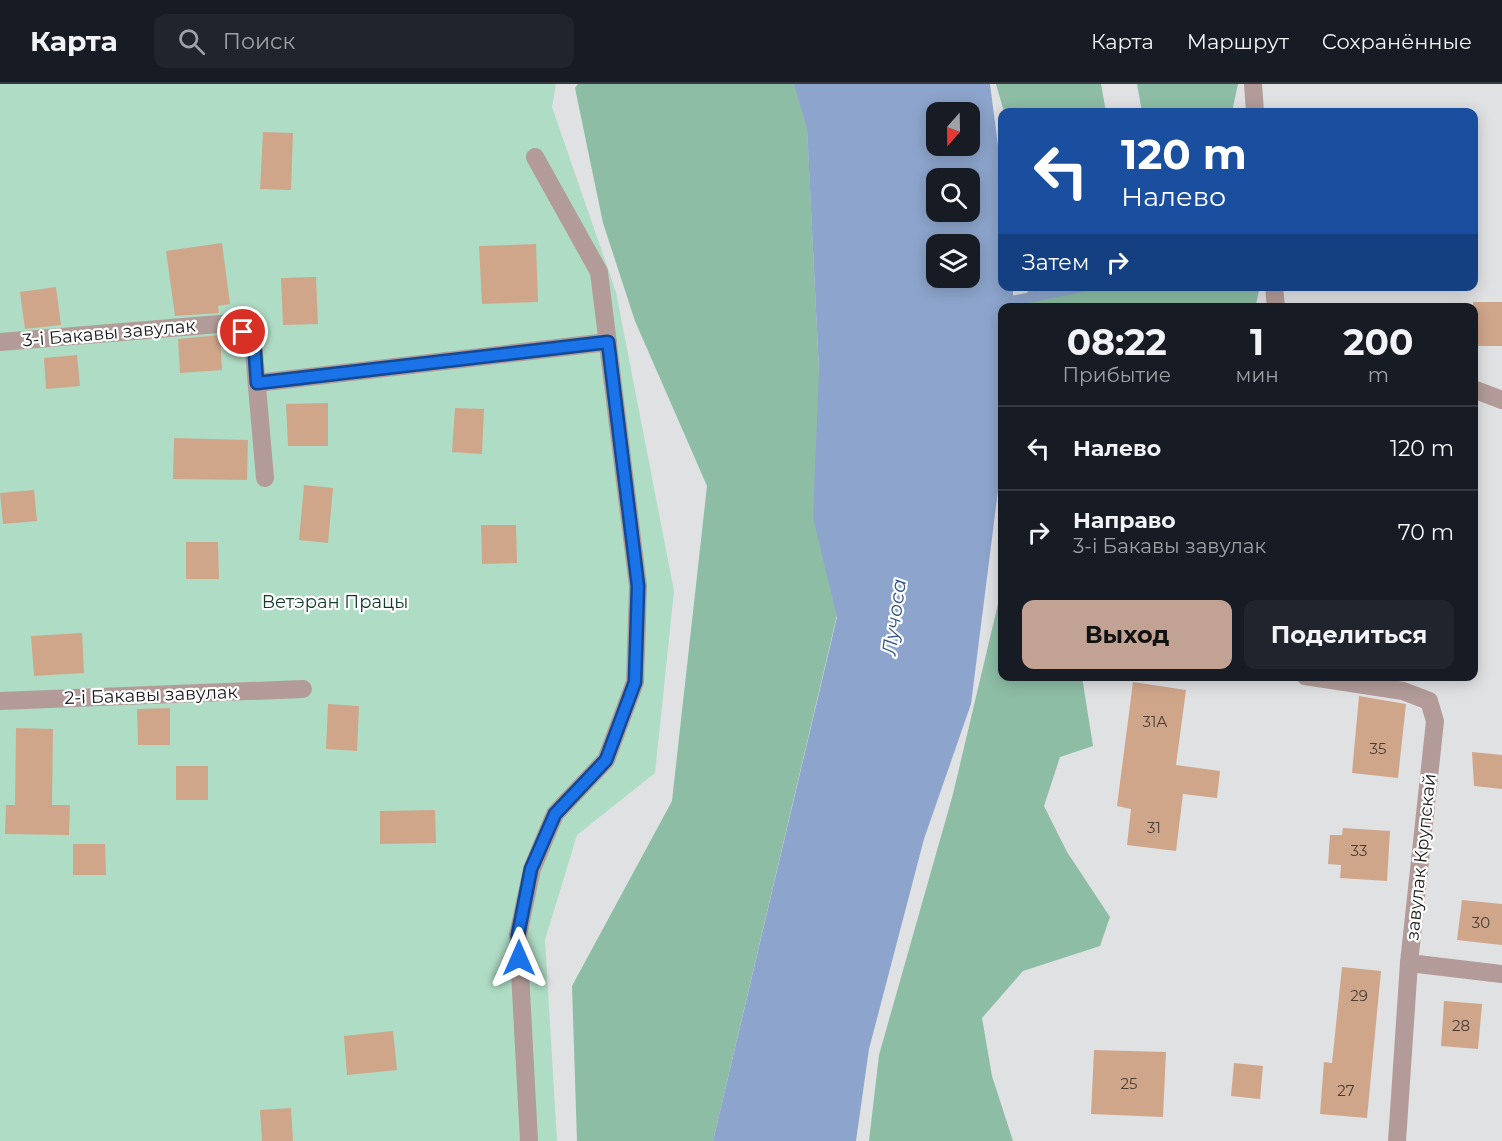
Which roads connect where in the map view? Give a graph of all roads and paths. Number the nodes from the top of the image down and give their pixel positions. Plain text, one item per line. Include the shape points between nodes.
1 (1253, 84) edge
2 (1255, 108) edge
3 (535, 157) dead end
4 (0, 342) edge
5 (608, 342) junction
6 (257, 383) junction
7 (1478, 391) edge
8 (1502, 400) edge
9 (265, 478) dead end
10 (1336, 681) edge
11 (303, 689) dead end
12 (0, 701) edge
13 (1409, 963) junction
14 (1502, 974) edge
15 (529, 1141) edge
16 (1397, 1141) edge

1 - 2 street
3 - 5 street via 599,272
4 - 6 street, 3-і Бакавы завулак via 232,323 254,341
5 - 6 street
5 - 15 street via 638,586 635,682 606,760 555,814 531,869 518,935
6 - 9 street, 3-і Бакавы завулак
7 - 8 street
10 - 13 street, завулак Крупскай via 1403,692 1428,701 1435,721
11 - 12 street, 2-і Бакавы завулак
13 - 14 street
13 - 16 street, завулак Крупскай

